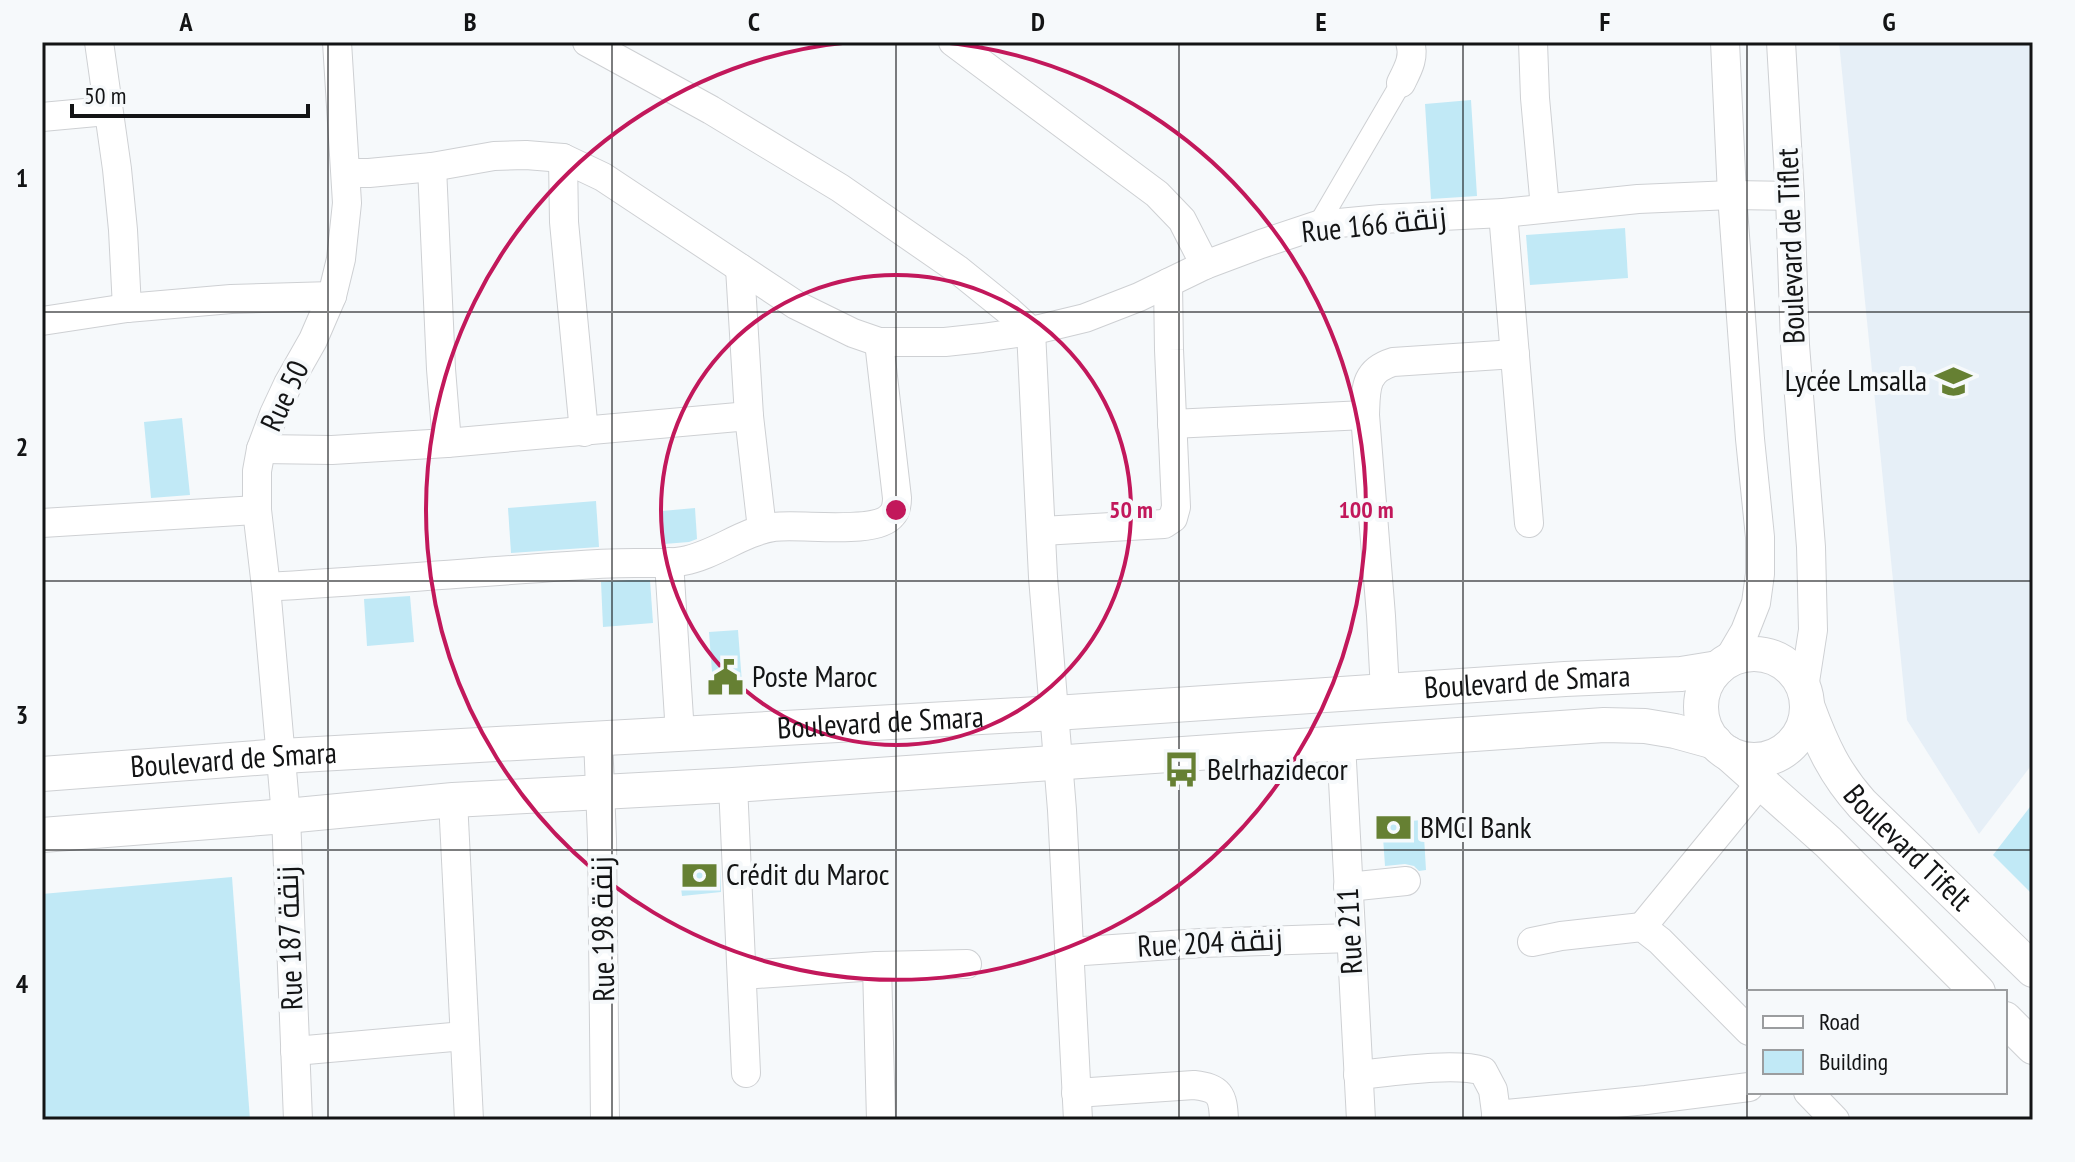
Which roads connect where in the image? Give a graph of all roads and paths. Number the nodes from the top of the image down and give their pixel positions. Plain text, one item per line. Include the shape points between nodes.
1 (99, 42) edge
2 (337, 42) edge
3 (587, 42) edge
4 (953, 42) edge
5 (1410, 42) edge
6 (1533, 42) edge
7 (1725, 42) edge
8 (1781, 42) edge
9 (1401, 83) joint
10 (107, 111) junction
11 (42, 117) edge
12 (563, 158) junction
13 (432, 167) junction
14 (346, 173) junction
15 (1732, 195) junction
16 (1790, 196) junction
17 (1545, 208) junction
18 (1503, 213) junction
19 (1318, 225) junction
20 (1205, 265) junction
21 (740, 268) junction
22 (1168, 283) junction
23 (332, 296) junction
24 (127, 308) junction
25 (42, 321) edge
26 (1031, 331) junction
27 (879, 342) junction
28 (1515, 354) junction
29 (1365, 415) junction
30 (749, 416) junction
31 (1172, 424) junction
32 (584, 432) junction
33 (447, 443) junction
34 (261, 449) junction
35 (257, 510) junction
36 (42, 523) edge
37 (1529, 523) dead end
38 (762, 529) junction
39 (1042, 531) junction
40 (669, 562) junction
41 (266, 587) junction
42 (1723, 664) junction
43 (1385, 691) junction
44 (1806, 698) junction
45 (1055, 713) junction
46 (680, 734) junction
47 (598, 738) junction
48 (1341, 743) junction
49 (1721, 748) junction
50 (282, 756) junction
51 (1057, 763) junction
52 (1763, 769) junction
53 (42, 774) edge
54 (733, 785) junction
55 (600, 792) junction
56 (453, 800) junction
57 (286, 816) junction
58 (42, 835) edge
59 (1406, 881) dead end
60 (1348, 887) junction
61 (1642, 927) junction
62 (1351, 938) junction
63 (1532, 942) dead end
64 (1069, 952) junction
65 (967, 964) dead end
66 (877, 966) junction
67 (2033, 970) edge
68 (742, 975) junction
69 (1976, 990) edge
70 (2007, 1021) edge
71 (1747, 1029) edge
72 (464, 1036) junction
73 (2033, 1047) edge
74 (295, 1051) junction
75 (746, 1073) dead end
76 (1358, 1075) junction
77 (1747, 1087) edge
78 (1810, 1094) edge
79 (1077, 1106) edge
80 (1647, 1110) edge
81 (1497, 1117) edge
82 (298, 1120) edge
83 (469, 1120) edge
84 (605, 1120) edge
85 (881, 1120) edge
86 (1224, 1120) edge
87 (1361, 1120) edge
88 (1835, 1120) edge

1 - 10 street
2 - 14 street, Rue 50
3 - 26 street via 840,188 957,269
4 - 20 street via 1157,194 1182,220
5 - 9 street via 1411,60
6 - 17 street
7 - 15 street, Boulevard de Tiflet
8 - 16 street, Boulevard de Tiflet
9 - 19 street
10 - 11 street
10 - 24 street via 120,199
12 - 13 street via 494,156
12 - 21 street via 603,177
12 - 32 street
13 - 14 street
13 - 33 street
14 - 23 street, Rue 50 via 345,231
15 - 16 street, Rue 166 زنقة
15 - 17 street, Rue 166 زنقة
15 - 42 street, Boulevard de Tiflet via 1760,574 1745,631
16 - 44 street, Boulevard de Tiflet via 1811,547 1813,630
17 - 18 street, Rue 166 زنقة
18 - 19 street, Rue 166 زنقة
18 - 28 street
19 - 20 street, Rue 166 زنقة
20 - 22 street, Rue 166 زنقة
21 - 27 street via 796,305
21 - 30 street
22 - 26 street, Rue 166 زنقة via 1085,318
22 - 31 street
23 - 24 street
23 - 34 street, Rue 50
24 - 25 street
26 - 27 street, Rue 166 زنقة via 945,342
26 - 39 street
27 - 38 street via 897,498 892,515 871,526
28 - 29 street via 1382,365 1367,385
28 - 37 street
29 - 31 street
29 - 43 street
30 - 32 street
30 - 38 street
31 - 39 street via 1176,507 1170,521
32 - 33 street
33 - 34 street
34 - 35 street, Rue 50
35 - 36 street
35 - 41 street, Rue 50
38 - 40 street via 698,558
39 - 45 street
40 - 41 street
40 - 46 street
41 - 50 street, Rue 50
42 - 43 street, Boulevard de Smara via 1681,674
42 - 44 street via 1742,655 1772,656 1797,674
42 - 49 street via 1709,679 1701,705 1707,731
43 - 45 street, Boulevard de Smara
44 - 52 street via 1800,735
44 - 67 street, Boulevard Tifelt via 1822,747 1843,782
45 - 46 street, Boulevard de Smara
45 - 51 street
46 - 47 street, Boulevard de Smara
47 - 50 street, Boulevard de Smara
47 - 55 street, Rue 198 زنقة
48 - 49 street, Boulevard de Smara via 1604,725 1675,731
48 - 51 street, Boulevard de Smara
48 - 60 street, Rue 211
49 - 52 street, Boulevard Tifelt
50 - 53 street, Boulevard de Smara
50 - 57 street, Rue 187 زنقة
51 - 54 street, Boulevard de Smara
51 - 64 street
52 - 61 street via 1740,808
52 - 69 street, Boulevard Tifelt
54 - 55 street, Boulevard de Smara
54 - 68 street
55 - 56 street, Boulevard de Smara
55 - 84 street, Rue 198 زنقة
56 - 57 street, Boulevard de Smara
56 - 72 street
57 - 58 street, Boulevard de Smara
57 - 74 street, Rue 187 زنقة
59 - 60 street
60 - 62 street, Rue 211
61 - 63 street
61 - 71 street
62 - 64 street, Rue 204 زنقة
62 - 76 street, Rue 211
64 - 79 street
65 - 66 street
66 - 68 street
66 - 85 street
68 - 75 street
70 - 73 street
72 - 74 street
72 - 83 street
74 - 82 street, Rue 187 زنقة
76 - 81 street via 1474,1068 1488,1078
76 - 87 street, Rue 211
77 - 80 street
78 - 88 street
79 - 86 street via 1194,1085 1220,1095
80 - 81 street

